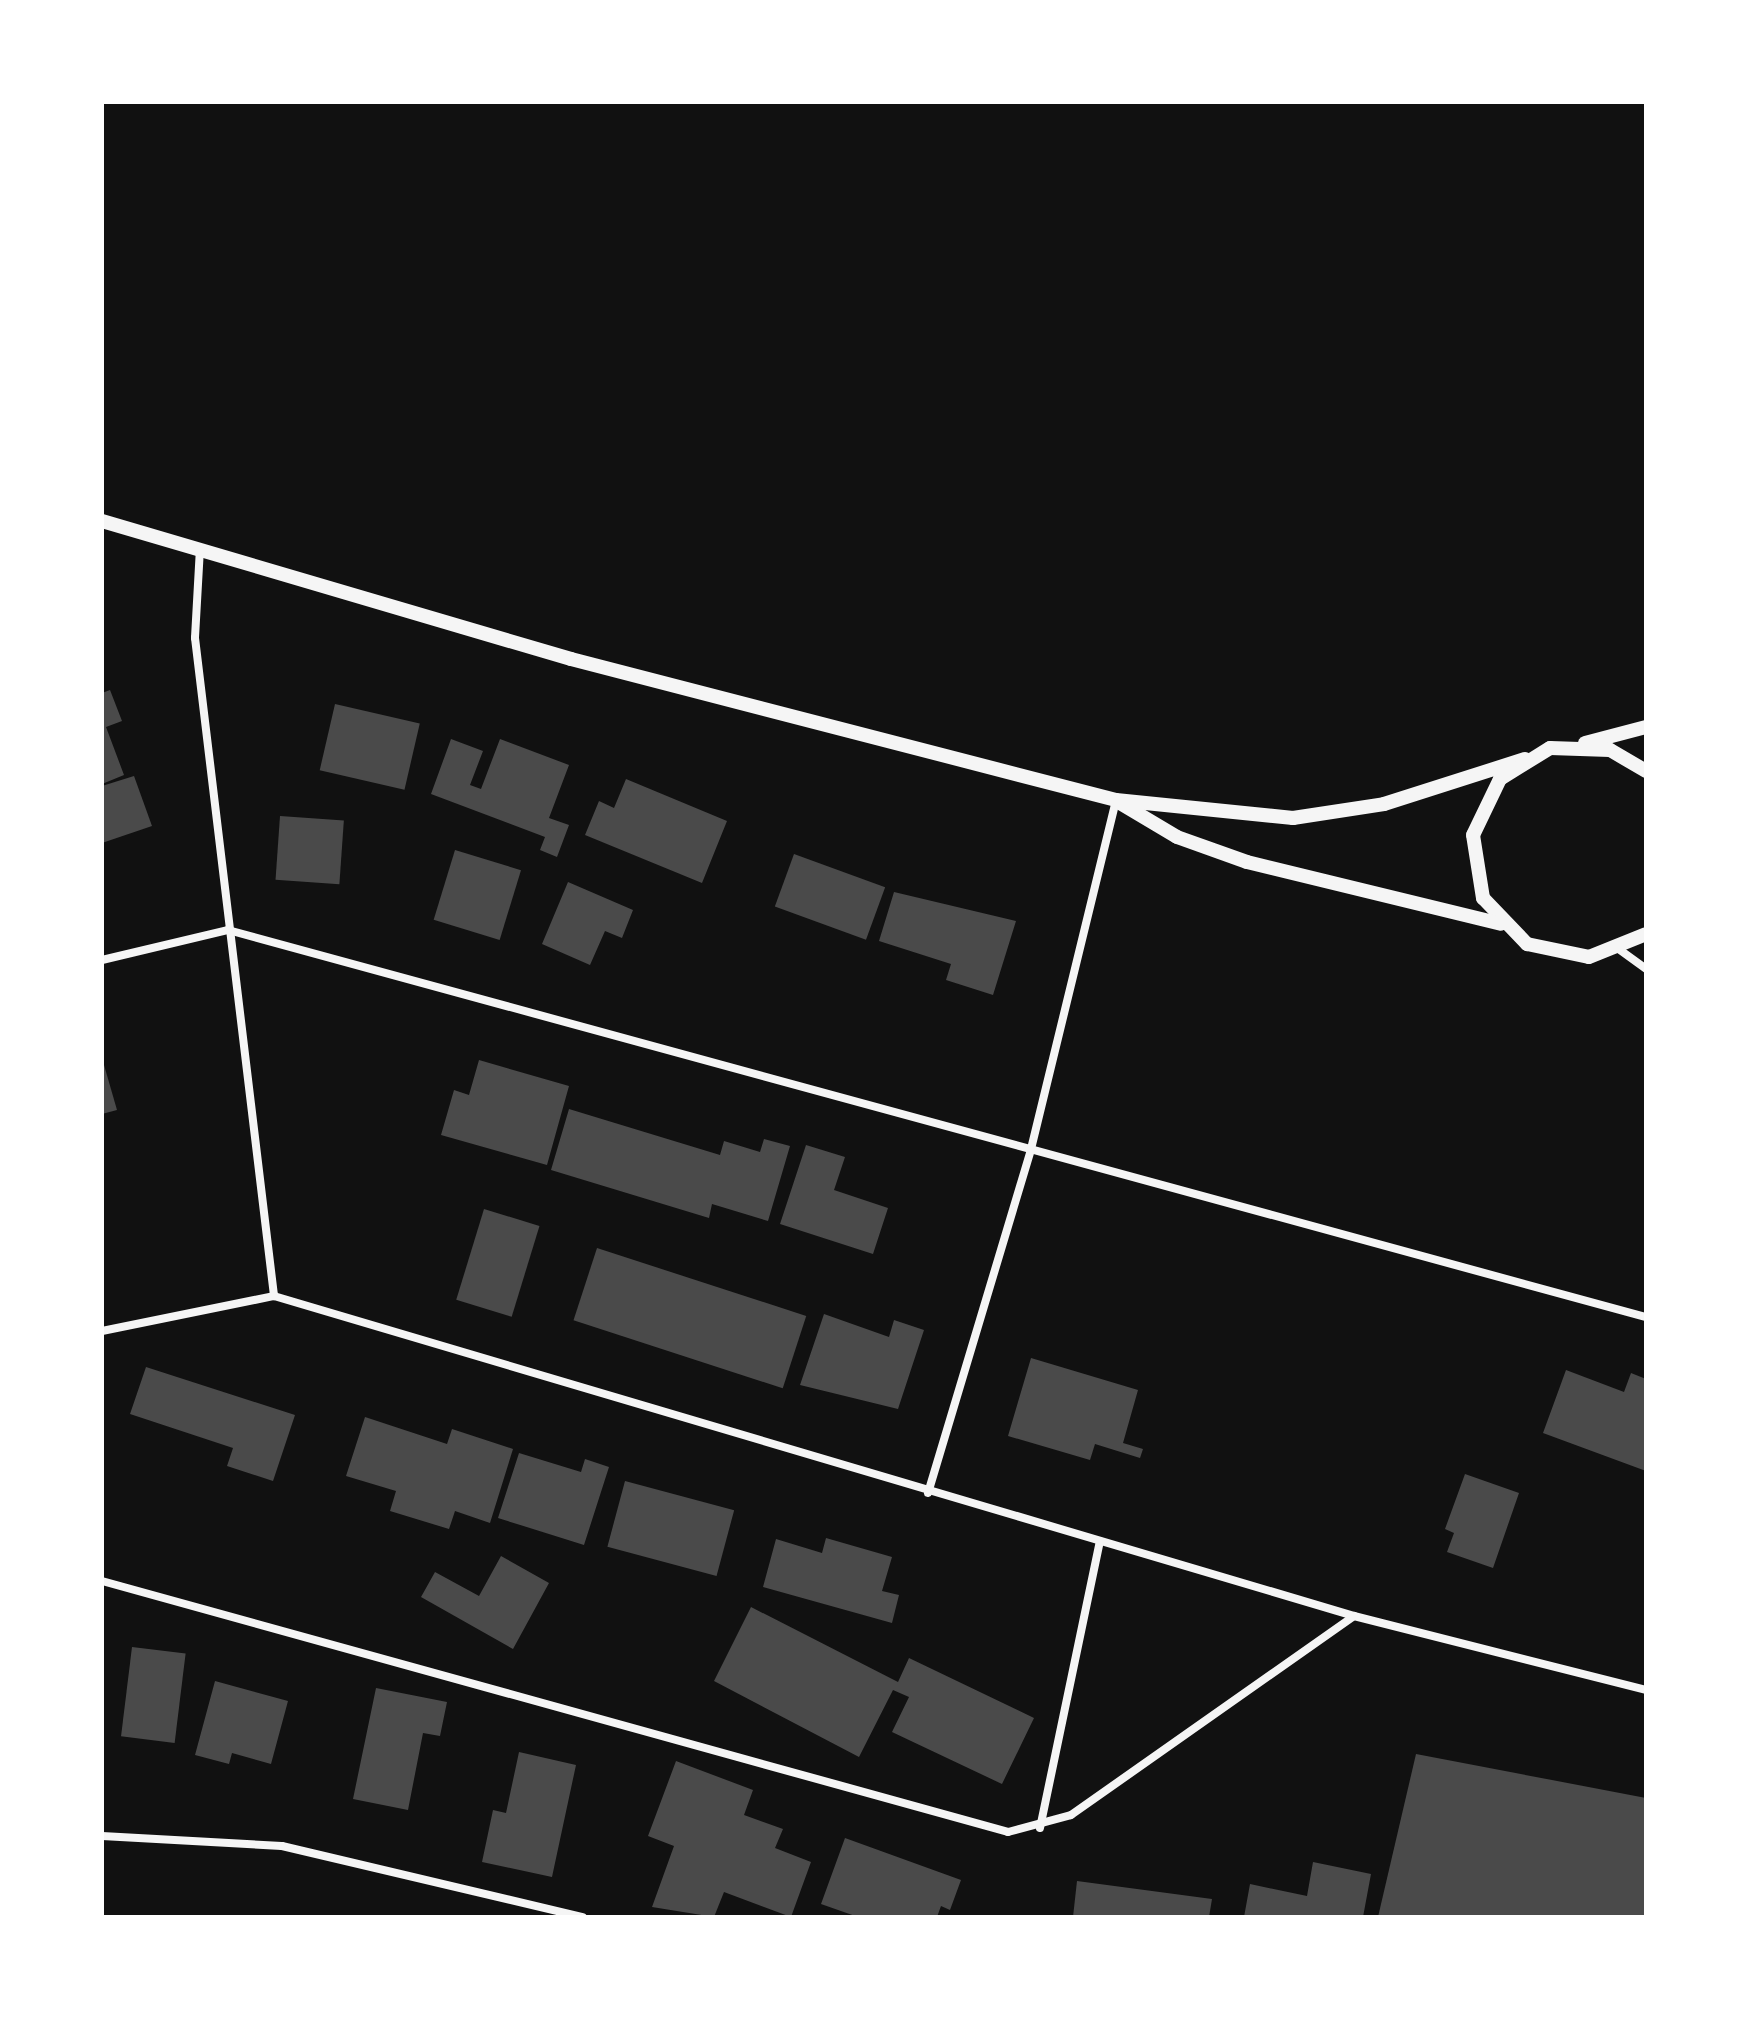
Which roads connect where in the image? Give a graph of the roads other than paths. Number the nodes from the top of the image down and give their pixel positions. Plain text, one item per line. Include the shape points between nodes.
1 (102, 521) edge
2 (200, 547) junction
3 (1646, 727) edge
4 (1576, 745) junction
5 (1525, 759) junction
6 (1646, 771) edge
7 (1116, 800) junction
8 (1501, 924) junction
9 (228, 930) junction
10 (1646, 934) edge
11 (1620, 950) junction
12 (102, 960) edge
13 (1646, 969) edge
14 (1031, 1149) junction
15 (274, 1296) junction
16 (1646, 1317) edge
17 (102, 1331) edge
18 (928, 1493) junction
19 (1100, 1541) junction
20 (102, 1581) edge
21 (1354, 1616) junction
22 (1646, 1690) edge
23 (1040, 1828) junction
24 (102, 1836) edge
25 (583, 1917) edge

1 - 2 street
2 - 7 street via 571,659
2 - 9 street via 195,638
3 - 4 street
4 - 5 street
4 - 6 street via 1610,750
5 - 7 street via 1384,804 1293,818
5 - 8 street via 1482,805 1473,835 1483,898
7 - 8 street via 1177,837 1247,862
7 - 14 street
8 - 11 street via 1556,955
9 - 12 street
9 - 14 street
9 - 15 street
10 - 11 street
11 - 13 street
14 - 16 street
14 - 18 street
15 - 17 street
15 - 18 street
18 - 19 street
19 - 21 street
19 - 23 street
20 - 23 street via 978,1828
21 - 22 street
21 - 23 street via 1071,1815
24 - 25 street via 282,1846

